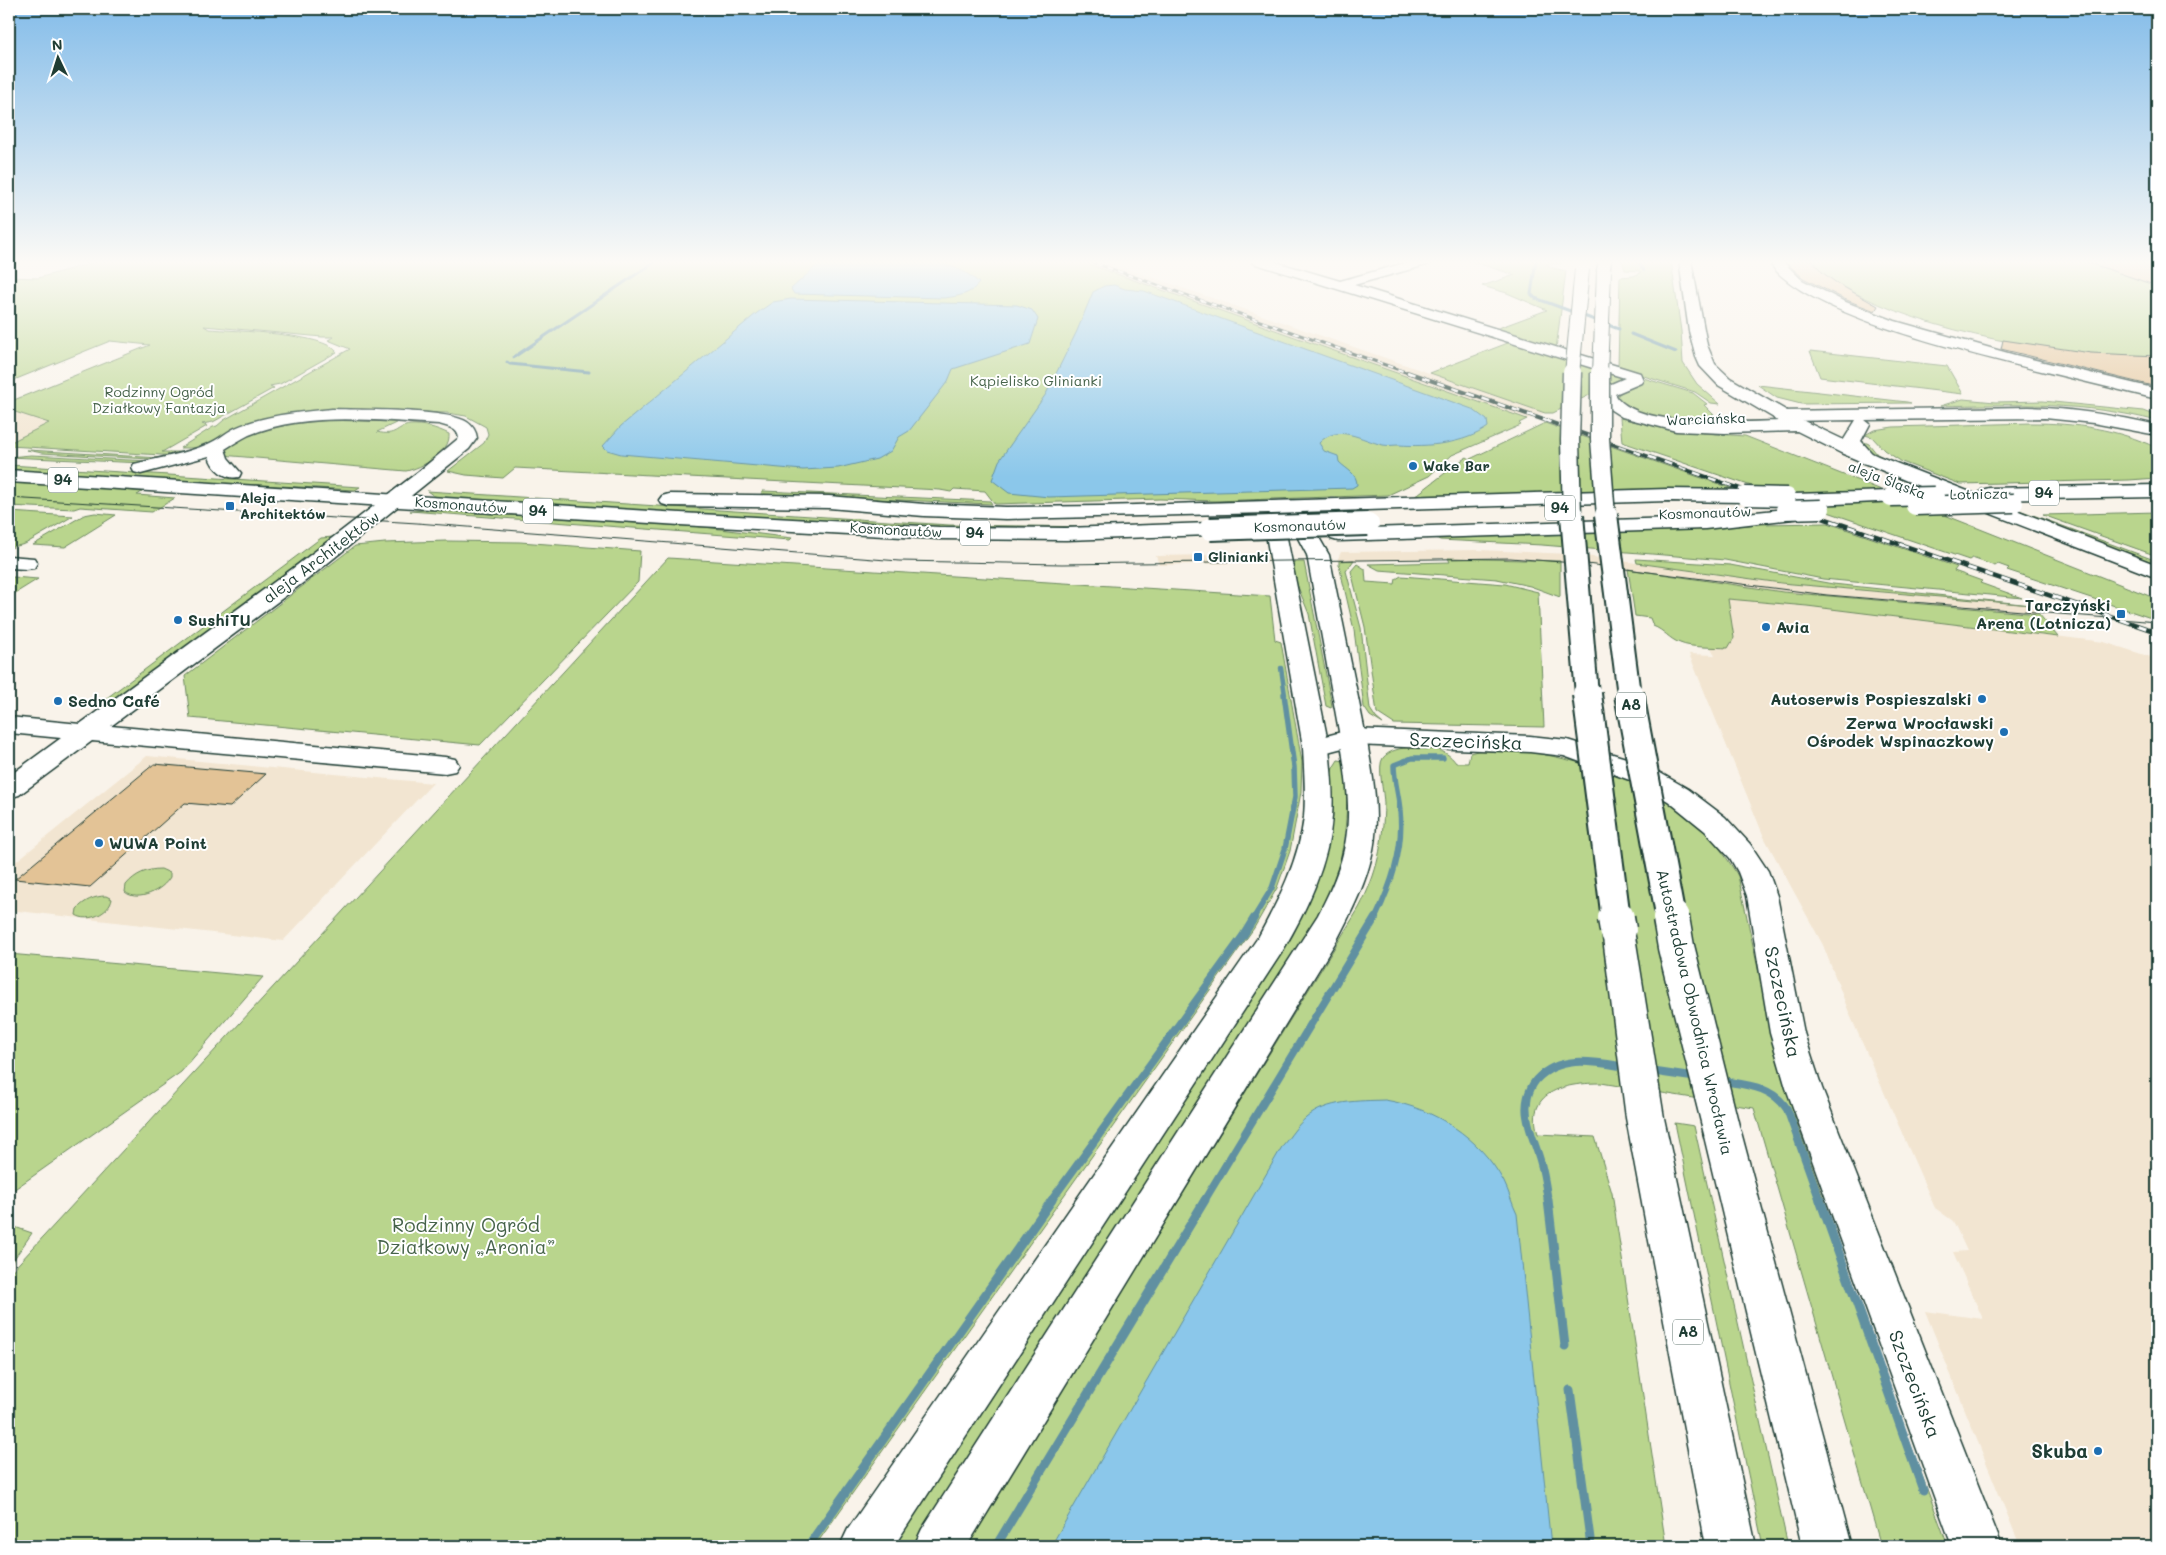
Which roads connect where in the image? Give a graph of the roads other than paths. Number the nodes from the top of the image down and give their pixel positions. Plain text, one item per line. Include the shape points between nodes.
1 (1493, 333) edge
2 (1575, 333) edge
3 (1599, 333) edge
4 (1697, 333) edge
5 (1921, 333) edge
6 (1720, 381) junction
7 (2157, 394) edge
8 (1768, 420) junction
9 (1861, 424) junction
10 (1797, 426) junction
11 (2157, 430) edge
12 (2157, 443) edge
13 (216, 447) junction
14 (1869, 460) junction
15 (9, 461) edge
16 (141, 468) junction
17 (232, 473) junction
18 (9, 476) edge
19 (2157, 484) edge
20 (415, 485) junction
21 (2157, 491) edge
22 (2100, 492) junction
23 (610, 496) dead end
24 (1752, 499) junction
25 (396, 500) junction
26 (2157, 501) edge
27 (1790, 506) junction
28 (1283, 507) junction
29 (1831, 507) junction
30 (1365, 519) junction
31 (680, 520) junction
32 (1208, 524) junction
33 (1276, 537) junction
34 (1314, 545) junction
35 (2157, 572) edge
36 (2157, 584) edge
37 (9, 725) edge
38 (88, 732) junction
39 (1327, 734) junction
40 (445, 765) dead end
41 (9, 789) edge
42 (864, 1546) edge
43 (939, 1546) edge
44 (1731, 1546) edge
45 (1827, 1546) edge
46 (1976, 1546) edge

1 - 8 main road, Warciańska via 1634,376 1636,380 1607,394 1611,402 1628,413 1676,426 1697,428
2 - 44 main road, Autostradowa Obwodnica Wrocławia / A8, bridge via 1570,394 1572,524 1594,767 1645,1118
3 - 45 main road, Autostradowa Obwodnica Wrocławia / A8, bridge via 1600,439 1607,523 1627,683 1676,947
4 - 6 main road, aleja Śląska via 1707,365
5 - 7 main road
6 - 8 main road, aleja Śląska
6 - 8 main road, aleja Śląska via 1724,397
8 - 10 main road, aleja Śląska
8 - 11 main road, Warciańska via 2046,412 2109,419
8 - 36 main road, aleja Śląska via 1800,444 1840,462
9 - 10 main road
9 - 12 main road via 2059,420 2109,428
9 - 14 main road via 1852,441
10 - 14 main road, aleja Śląska
13 - 16 main road
13 - 17 main road via 219,460
13 - 20 main road, aleja Architektów via 241,432 263,425 332,414 441,419 460,425 468,438 463,445
14 - 35 main road, aleja Śląska
15 - 16 main road, Kosmonautów / 94
16 - 17 main road, Kosmonautów / 94
17 - 20 main road, Kosmonautów / 94
18 - 25 main road, Kosmonautów / 94
19 - 22 main road
20 - 23 main road, Kosmonautów / 94
20 - 25 main road, aleja Architektów
21 - 22 main road, Lotnicza / 94
22 - 29 main road, Lotnicza / 94, bridge via 1891,497
24 - 27 main road, Kosmonautów / 94, bridge
24 - 28 main road via 1668,495
24 - 30 main road, Kosmonautów / 94
25 - 31 main road, Kosmonautów / 94
25 - 38 main road, aleja Architektów
26 - 29 main road, Lotnicza / 94, bridge
27 - 29 main road, bridge
27 - 30 main road, Kosmonautów / 94
27 - 34 main road via 1704,523 1346,534
28 - 32 main road, Kosmonautów / 94 via 1006,513 828,502 659,499 970,522
28 - 33 main road via 1274,523
28 - 34 main road via 1300,522
30 - 32 main road, Kosmonautów / 94, bridge
31 - 32 main road, Kosmonautów / 94 via 1004,534
31 - 33 main road via 794,535 951,543 1047,544
33 - 34 main road
33 - 39 main road
34 - 39 main road
37 - 38 main road
38 - 40 main road
38 - 41 main road, aleja Architektów
39 - 42 main road via 1312,853 1294,901 1271,944
39 - 43 main road via 1363,809 1356,866 1343,900
39 - 46 main road, Szczecińska via 1530,744 1587,753 1645,776 1678,795 1715,824 1740,851 1753,871 1762,896 1788,1033 1804,1088

